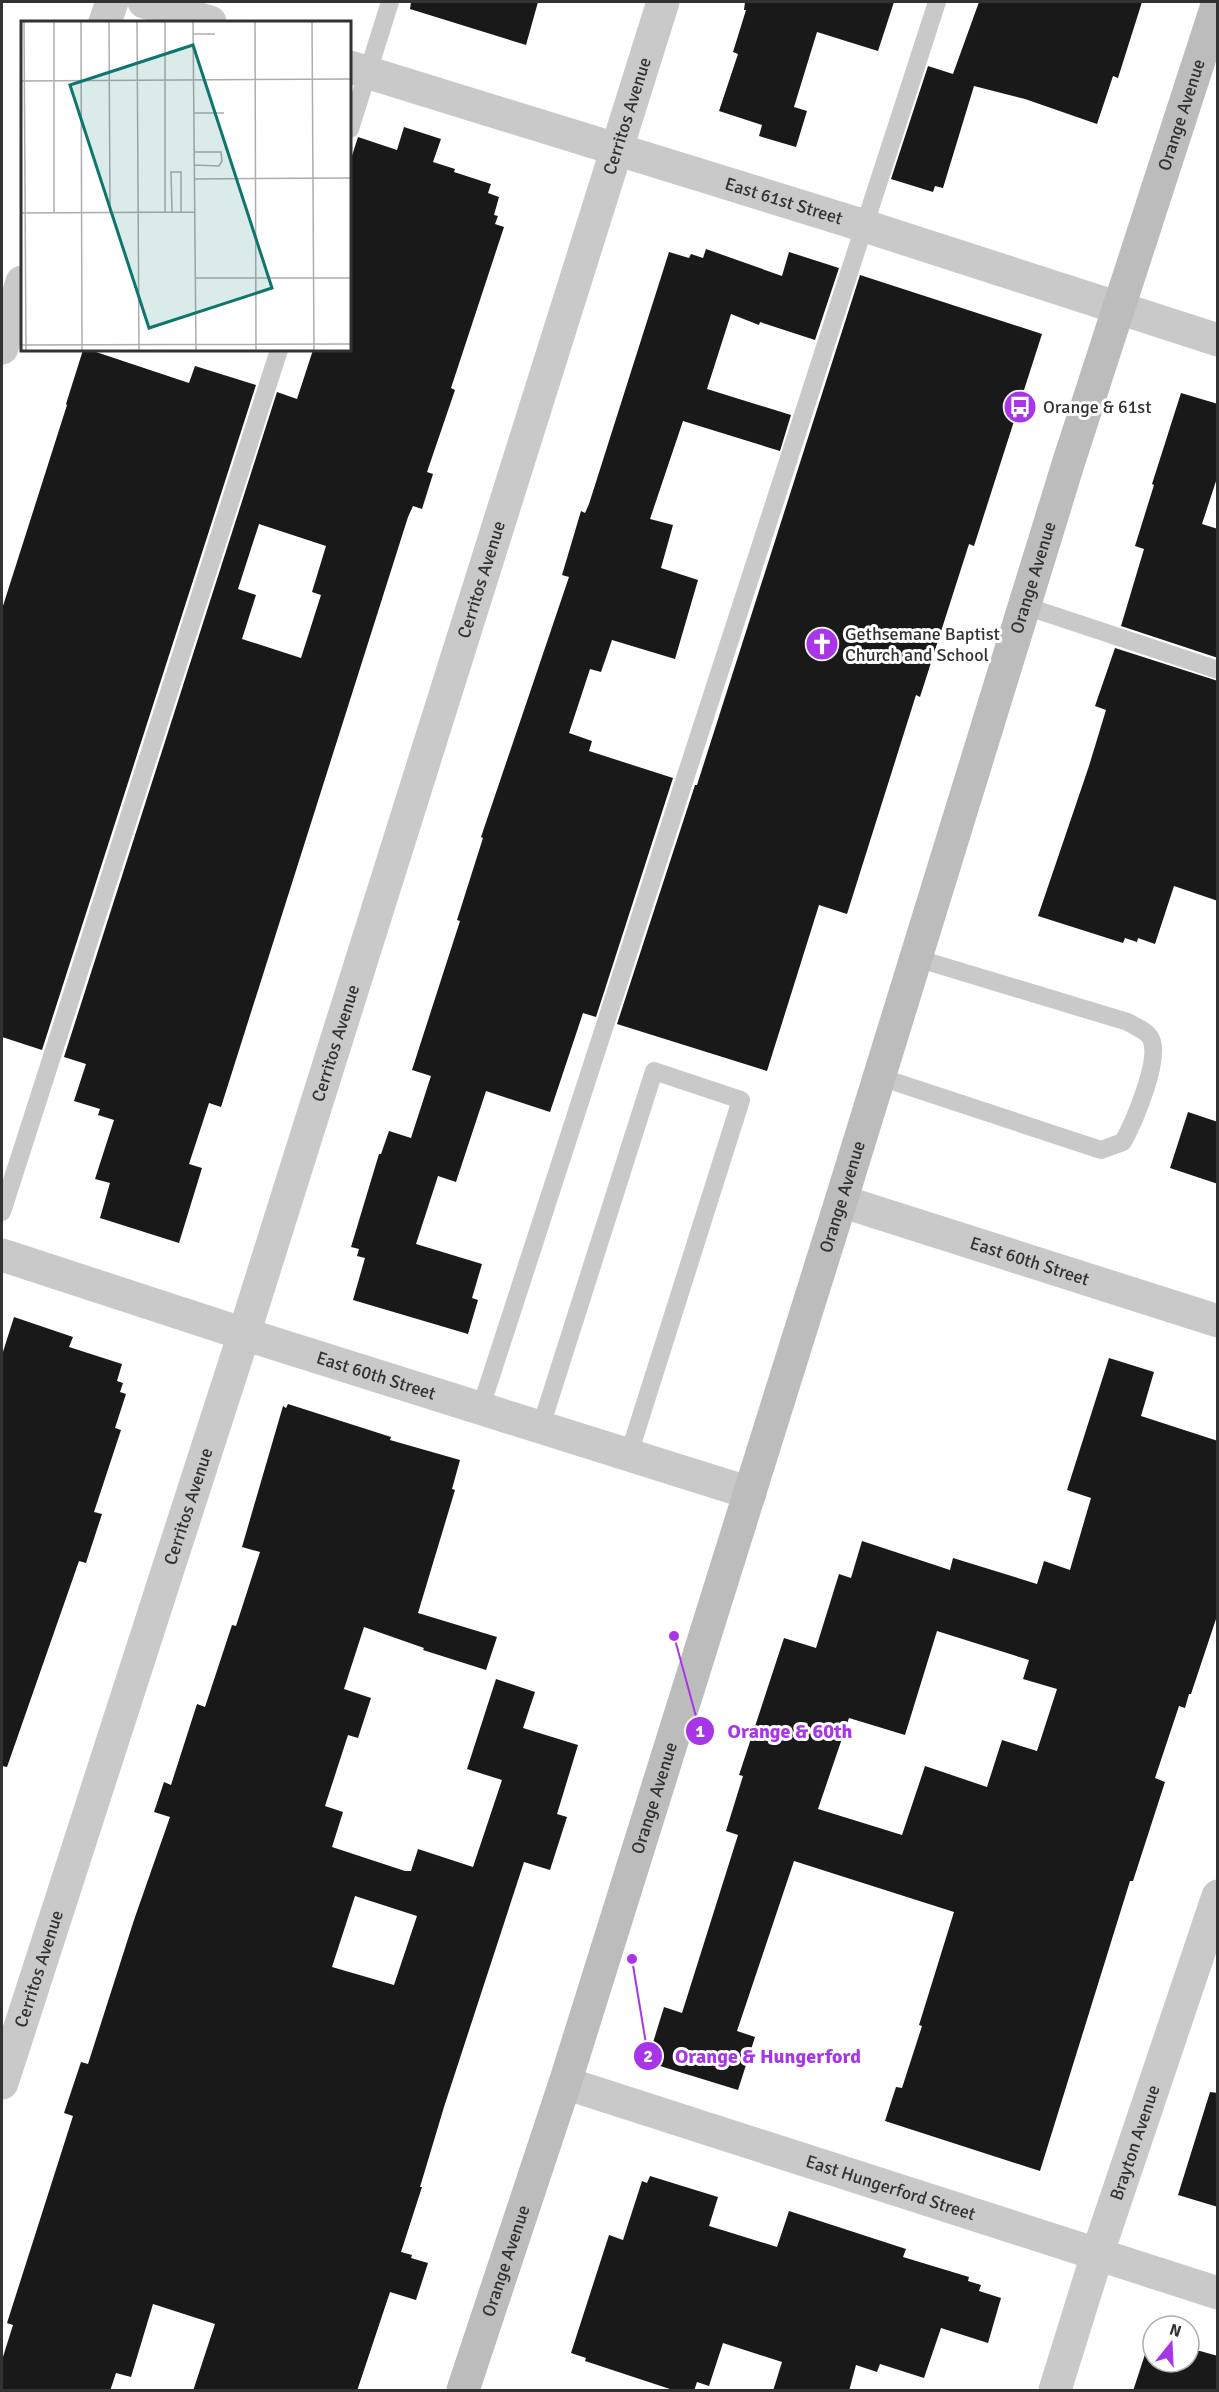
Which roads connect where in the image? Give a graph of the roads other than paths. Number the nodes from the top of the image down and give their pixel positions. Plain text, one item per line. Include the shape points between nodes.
1 (112, 2) edge
2 (144, 2) edge
3 (390, 2) edge
4 (663, 2) edge
5 (937, 2) edge
6 (1218, 2) edge
7 (105, 21) edge
8 (207, 21) edge
9 (359, 70) edge
10 (351, 122) edge
11 (615, 150) junction
12 (865, 226) junction
13 (21, 285) edge
14 (1119, 308) junction
15 (1218, 340) edge
16 (2, 348) edge
17 (279, 351) edge
18 (1025, 606) junction
19 (1218, 670) edge
20 (916, 958) junction
21 (880, 1077) junction
22 (841, 1201) junction
23 (2, 1212) edge
24 (2, 1255) edge
25 (1218, 1321) edge
26 (244, 1334) junction
27 (481, 1407) junction
28 (541, 1426) junction
29 (629, 1454) junction
30 (750, 1492) junction
31 (1218, 1896) edge
32 (2, 2083) edge
33 (565, 2083) junction
34 (1097, 2255) junction
35 (1218, 2293) edge
36 (463, 2391) edge
37 (1055, 2391) edge

1 - 7 street
2 - 8 street
3 - 9 lane
4 - 11 street, Cerritos Avenue
5 - 12 lane
6 - 14 street, Orange Avenue
9 - 10 lane
9 - 11 street, East 61st Street
11 - 12 street, East 61st Street
11 - 26 street, Cerritos Avenue
12 - 14 street, East 61st Street
12 - 27 lane
13 - 16 street
14 - 15 street, East 61st Street
14 - 18 street, Orange Avenue
17 - 23 lane
18 - 19 lane
18 - 20 street, Orange Avenue
20 - 21 street, Orange Avenue
20 - 21 lane via 1128,1022 1150,1036 1155,1050 1137,1116 1123,1142 1101,1150
21 - 22 street, Orange Avenue
22 - 25 street, East 60th Street
22 - 30 street, Orange Avenue
24 - 26 street, East 60th Street
26 - 27 street, East 60th Street
26 - 32 street, Cerritos Avenue
27 - 28 street, East 60th Street
28 - 29 street, East 60th Street
28 - 29 lane via 654,1071 741,1100
29 - 30 street, East 60th Street
30 - 33 street, Orange Avenue
31 - 34 street, Brayton Avenue
33 - 34 street, East Hungerford Street
33 - 36 street, Orange Avenue
34 - 35 street, East Hungerford Street
34 - 37 street, Brayton Avenue

